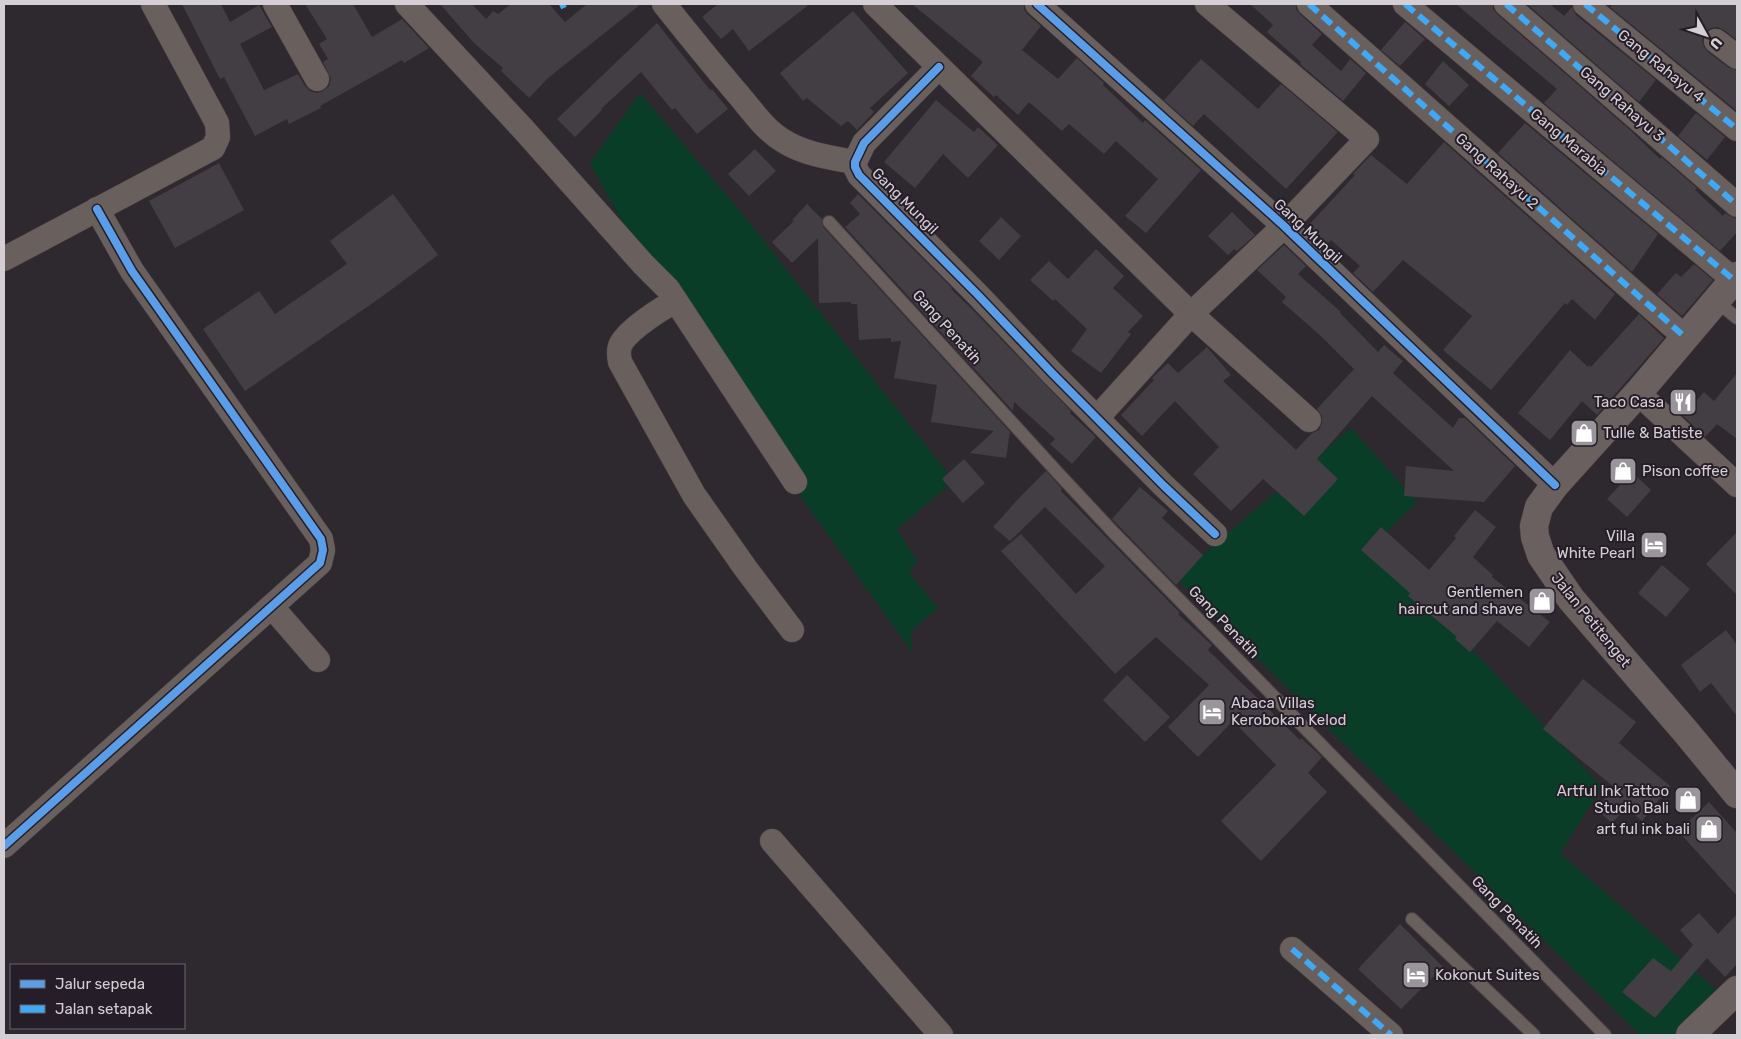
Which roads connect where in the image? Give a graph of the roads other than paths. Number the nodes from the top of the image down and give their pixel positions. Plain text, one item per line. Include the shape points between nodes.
1 (153, 4) edge
2 (275, 4) edge
3 (407, 4) edge
4 (664, 4) edge
5 (874, 4) edge
6 (1037, 4) edge
7 (1207, 4) edge
8 (1309, 4) edge
9 (1404, 4) edge
10 (1506, 4) edge
11 (1585, 4) edge
12 (1716, 41) dead end
13 (1737, 57) edge
14 (939, 67) junction
15 (317, 79) dead end
16 (1737, 129) edge
17 (855, 162) junction
18 (1737, 205) edge
19 (97, 209) junction
20 (829, 222) dead end
21 (1284, 226) junction
22 (4, 259) edge
23 (1736, 278) edge
24 (1716, 301) junction
25 (675, 302) junction
26 (1191, 314) junction
27 (1737, 318) edge
28 (1686, 338) junction
29 (1638, 393) junction
30 (1097, 418) junction
31 (1309, 420) dead end
32 (795, 482) dead end
33 (1555, 484) junction
34 (1737, 486) edge
35 (1215, 534) dead end
36 (272, 607) junction
37 (792, 630) dead end
38 (318, 660) dead end
39 (1737, 794) edge
40 (772, 841) dead end
41 (4, 846) edge
42 (1412, 919) dead end
43 (1292, 949) dead end
44 (1737, 990) edge
45 (941, 1035) edge
46 (1391, 1035) edge
47 (1534, 1035) edge
48 (1605, 1035) edge
49 (1690, 1035) edge

1 - 19 street via 217,123 218,137 213,148
2 - 15 street
3 - 25 street via 668,289
4 - 17 street via 758,118 782,140 825,157
5 - 14 street
6 - 21 street, Gang Mungil
7 - 21 street, Gang Mungil via 1367,139
8 - 28 street, Gang Rahayu 2
9 - 23 street, Gang Marabia
10 - 18 street, Gang Rahayu 3
11 - 16 street, Gang Rahayu 4
12 - 13 street
14 - 17 street via 864,143
14 - 26 street
17 - 30 street, Gang Mungil via 858,175
19 - 22 street
19 - 36 street via 132,271 321,538 320,563
20 - 48 lane, Gang Penatih via 1108,526
21 - 26 street, Gang Mungil
21 - 33 street, Gang Mungil
23 - 24 main road, Jalan Petitenget
24 - 27 lane
24 - 28 main road, Jalan Petitenget
25 - 32 street
25 - 37 street via 656,312 626,337 620,345 620,362 694,495
26 - 30 street, Gang Mungil
26 - 31 street
28 - 29 main road, Jalan Petitenget
29 - 33 main road, Jalan Petitenget
29 - 34 street
30 - 35 street, Gang Mungil
33 - 39 main road, Jalan Petitenget via 1539,506 1534,526 1541,555 1549,569
36 - 38 street
36 - 41 street
40 - 45 street
42 - 47 lane
43 - 46 street
44 - 49 main road

